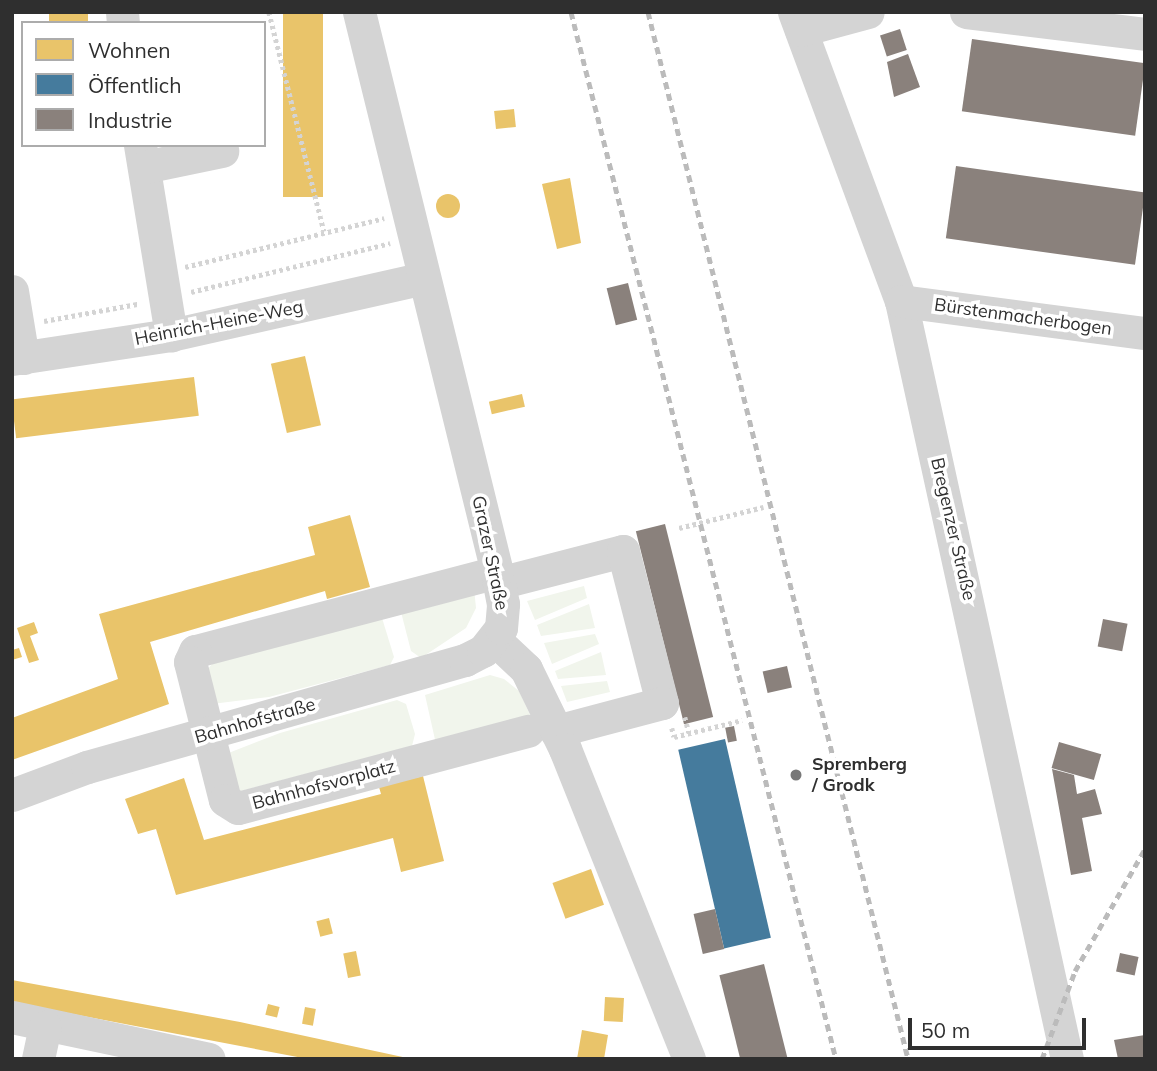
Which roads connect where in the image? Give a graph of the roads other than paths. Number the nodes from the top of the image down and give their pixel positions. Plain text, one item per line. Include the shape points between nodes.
1 (359, 12) edge
2 (868, 12) edge
3 (966, 12) edge
4 (797, 21) edge
5 (1145, 34) edge
6 (222, 151) dead end
7 (142, 156) edge
8 (424, 278) junction
9 (12, 291) edge
10 (901, 301) junction
11 (1145, 333) edge
12 (171, 335) junction
13 (18, 347) edge
14 (490, 578) junction
15 (494, 639) junction
16 (542, 731) junction
17 (207, 734) junction
18 (12, 795) edge
19 (12, 1017) edge
20 (42, 1043) edge
21 (209, 1059) edge
22 (690, 1059) edge
23 (1067, 1059) edge

1 - 8 street, Grazer Straße
2 - 4 street
3 - 5 street
4 - 10 street, Bregenzer Straße
6 - 7 street
7 - 12 street via 170,298
8 - 12 street, Heinrich-Heine-Weg
8 - 14 street, Grazer Straße
9 - 13 street
10 - 11 street, Bürstenmacherbogen
10 - 23 street, Bregenzer Straße
12 - 13 street, Heinrich-Heine-Weg
14 - 15 street, Grazer Straße via 504,617
14 - 16 street, Bahnhofsvorplatz via 623,551 662,703
14 - 17 street, Bahnhofsvorplatz via 195,651 190,662
15 - 16 street via 526,668
15 - 17 street, Bahnhofstraße via 465,660
16 - 17 street, Bahnhofsvorplatz via 238,808 225,800
16 - 22 street
17 - 18 street, Bahnhofstraße via 87,767
19 - 20 street
20 - 21 street

